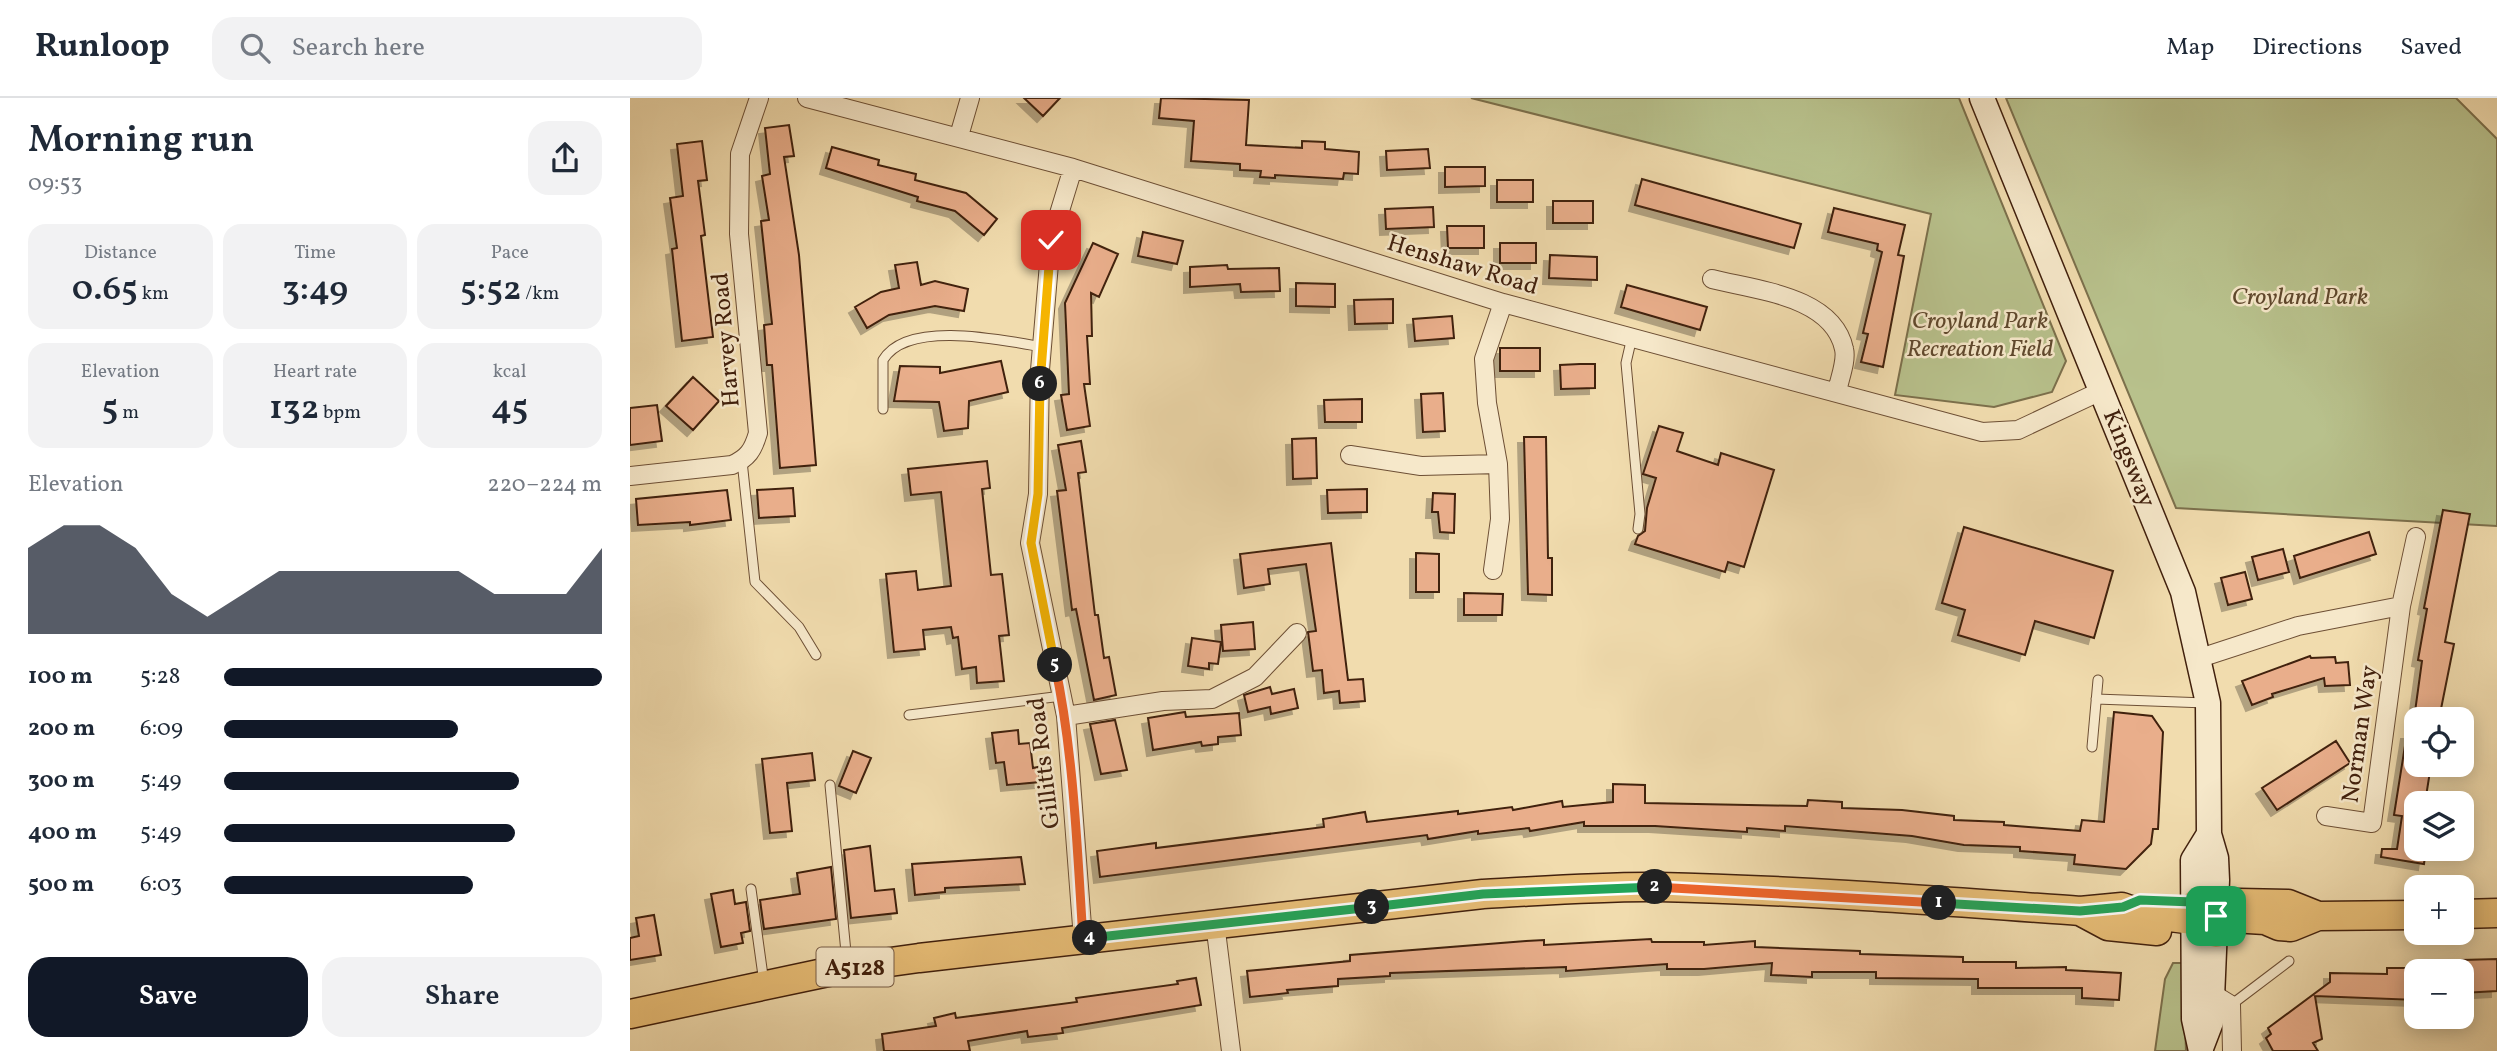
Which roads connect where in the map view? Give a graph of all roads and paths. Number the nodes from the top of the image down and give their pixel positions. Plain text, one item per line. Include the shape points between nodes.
1 (759, 98) edge
2 (807, 98) edge
3 (970, 98) edge
4 (1982, 98) edge
5 (959, 136) junction
6 (1073, 168) junction
7 (1712, 279) dead end
8 (1503, 303) junction
9 (1632, 337) junction
10 (1042, 347) junction
11 (2102, 390) junction
12 (1837, 392) junction
13 (883, 410) dead end
14 (1350, 454) dead end
15 (742, 461) junction
16 (1498, 464) junction
17 (630, 476) edge
18 (1638, 528) dead end
19 (2416, 537) dead end
20 (1493, 570) dead end
21 (2401, 606) junction
22 (1297, 633) dead end
23 (816, 655) dead end
24 (2200, 658) junction
25 (2098, 680) dead end
26 (1062, 696) junction
27 (2096, 699) junction
28 (2208, 704) junction
29 (909, 715) dead end
30 (1066, 716) junction
31 (2092, 747) dead end
32 (830, 785) dead end
33 (2326, 816) dead end
34 (751, 889) dead end
35 (2080, 911) junction
36 (2497, 913) edge
37 (2474, 914) edge
38 (2404, 915) edge
39 (2318, 916) junction
40 (2204, 918) junction
41 (1215, 923) junction
42 (1083, 939) junction
43 (2289, 961) dead end
44 (847, 968) junction
45 (764, 985) junction
46 (2222, 999) junction
47 (630, 1014) edge
48 (2201, 1049) edge
49 (1231, 1051) edge
50 (2232, 1051) edge

1 - 15 street, Harvey Road via 740,154 739,234 758,433 754,449
2 - 5 street, Henshaw Road
3 - 5 street
4 - 11 street, Kingsway
5 - 6 street, Henshaw Road
6 - 8 street, Henshaw Road
6 - 10 street, Gillitts Road via 1051,240
7 - 12 street via 1793,299 1830,319 1845,350
8 - 9 street, Henshaw Road
8 - 16 street via 1484,359
9 - 12 street, Henshaw Road
9 - 18 lane via 1626,363
10 - 13 lane via 948,335 896,345 883,360
10 - 26 street, Gillitts Road via 1038,494 1031,543
11 - 12 street, Henshaw Road via 2018,430 1982,432
11 - 24 street, Kingsway via 2183,592
14 - 16 street via 1421,466
15 - 17 street
15 - 23 lane via 755,582 799,627
16 - 20 street via 1500,519
19 - 21 street, Norman Way
21 - 24 street via 2298,626
21 - 33 street, Norman Way via 2372,823
22 - 30 street via 1255,677 1212,699 1163,701
24 - 28 street, Kingsway
25 - 27 lane
26 - 29 lane
26 - 30 street, Gillitts Road
27 - 28 lane
27 - 31 lane
28 - 40 street, Kingsway via 2208,834 2193,860
30 - 42 street, Gillitts Road
32 - 44 lane
34 - 45 lane
35 - 40 main road, A5128 via 2123,907 2140,900
35 - 40 main road, A5128 via 2108,926
35 - 41 main road, A5128 via 1644,887 1483,894
36 - 37 main road
38 - 39 main road, A5128
39 - 40 main road, A5128 via 2288,904
39 - 40 main road, A5128 via 2264,934
40 - 46 street
40 - 48 street via 2194,1019
41 - 42 main road, A5128
41 - 49 street
42 - 44 main road, A5128
43 - 46 lane
44 - 45 main road, A5128
45 - 47 main road, A5128
46 - 48 street
46 - 50 street

